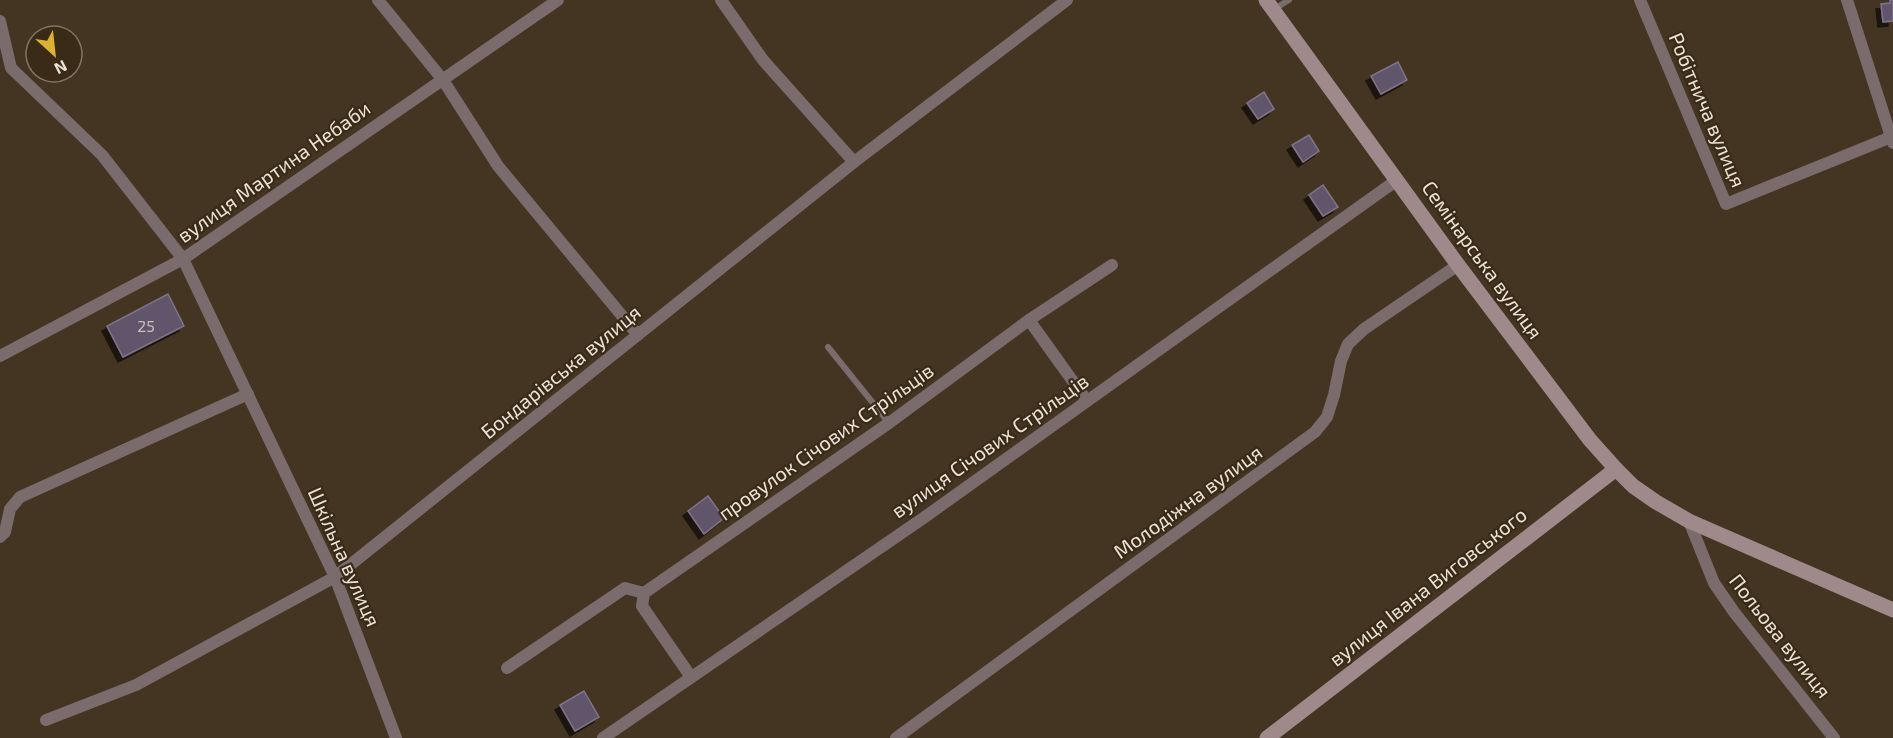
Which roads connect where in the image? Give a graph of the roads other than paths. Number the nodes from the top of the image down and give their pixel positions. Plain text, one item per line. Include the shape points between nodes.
1 (379, 0) edge
2 (558, 0) edge
3 (721, 0) edge
4 (1067, 0) edge
5 (1289, 0) edge
6 (1640, 0) edge
7 (1847, 0) edge
8 (1269, 5) edge
9 (0, 21) edge
10 (5, 67) edge
11 (443, 80) junction
12 (1892, 140) edge
13 (854, 162) junction
14 (1397, 180) junction
15 (183, 259) junction
16 (1112, 265) dead end
17 (1458, 265) junction
18 (1029, 320) junction
19 (638, 335) junction
20 (828, 347) dead end
21 (0, 356) edge
22 (248, 394) junction
23 (1087, 401) junction
24 (889, 423) junction
25 (1616, 469) junction
26 (1689, 521) junction
27 (0, 537) edge
28 (335, 577) junction
29 (644, 593) junction
30 (1893, 610) edge
31 (507, 668) dead end
32 (691, 677) junction
33 (46, 720) dead end
34 (396, 738) edge
35 (603, 738) edge
36 (896, 738) edge
37 (1267, 738) edge
38 (1834, 738) edge

1 - 11 street
2 - 11 street, вулиця Мартина Небаби
3 - 13 street via 763,60
4 - 13 street, Бондарівська вулиця
5 - 8 lane
6 - 12 street, Робітнича вулиця via 1726,204
7 - 12 street
8 - 14 street, Семінарська вулиця
9 - 10 street, Шкільна вулиця
10 - 15 street, Шкільна вулиця via 102,155
11 - 15 street, вулиця Мартина Небаби
11 - 19 street via 498,166
13 - 19 street, Бондарівська вулиця
14 - 17 street, Семінарська вулиця
14 - 23 street, вулиця Січових Стрільців
15 - 21 street, вулиця Мартина Небаби
15 - 22 street, Шкільна вулиця
16 - 18 street, провулок Січових Стрільців
17 - 25 street, Семінарська вулиця
17 - 36 street, Молодіжна вулиця via 1348,344 1327,417 1315,432
18 - 23 street
18 - 24 street, провулок Січових Стрільців
19 - 28 street, Бондарівська вулиця
20 - 24 lane
22 - 27 street via 20,497 10,509 5,532
22 - 28 street, Шкільна вулиця
23 - 32 street, вулиця Січових Стрільців
24 - 29 street, провулок Січових Стрільців
25 - 26 street, Семінарська вулиця via 1633,486
25 - 37 street, вулиця Івана Виговського
26 - 30 street, Семінарська вулиця
26 - 38 street, Польова вулиця via 1714,583
28 - 33 street, Бондарівська вулиця via 136,685
28 - 34 street, Шкільна вулиця
29 - 31 street via 625,588
29 - 32 street via 642,606
32 - 35 street, вулиця Січових Стрільців

